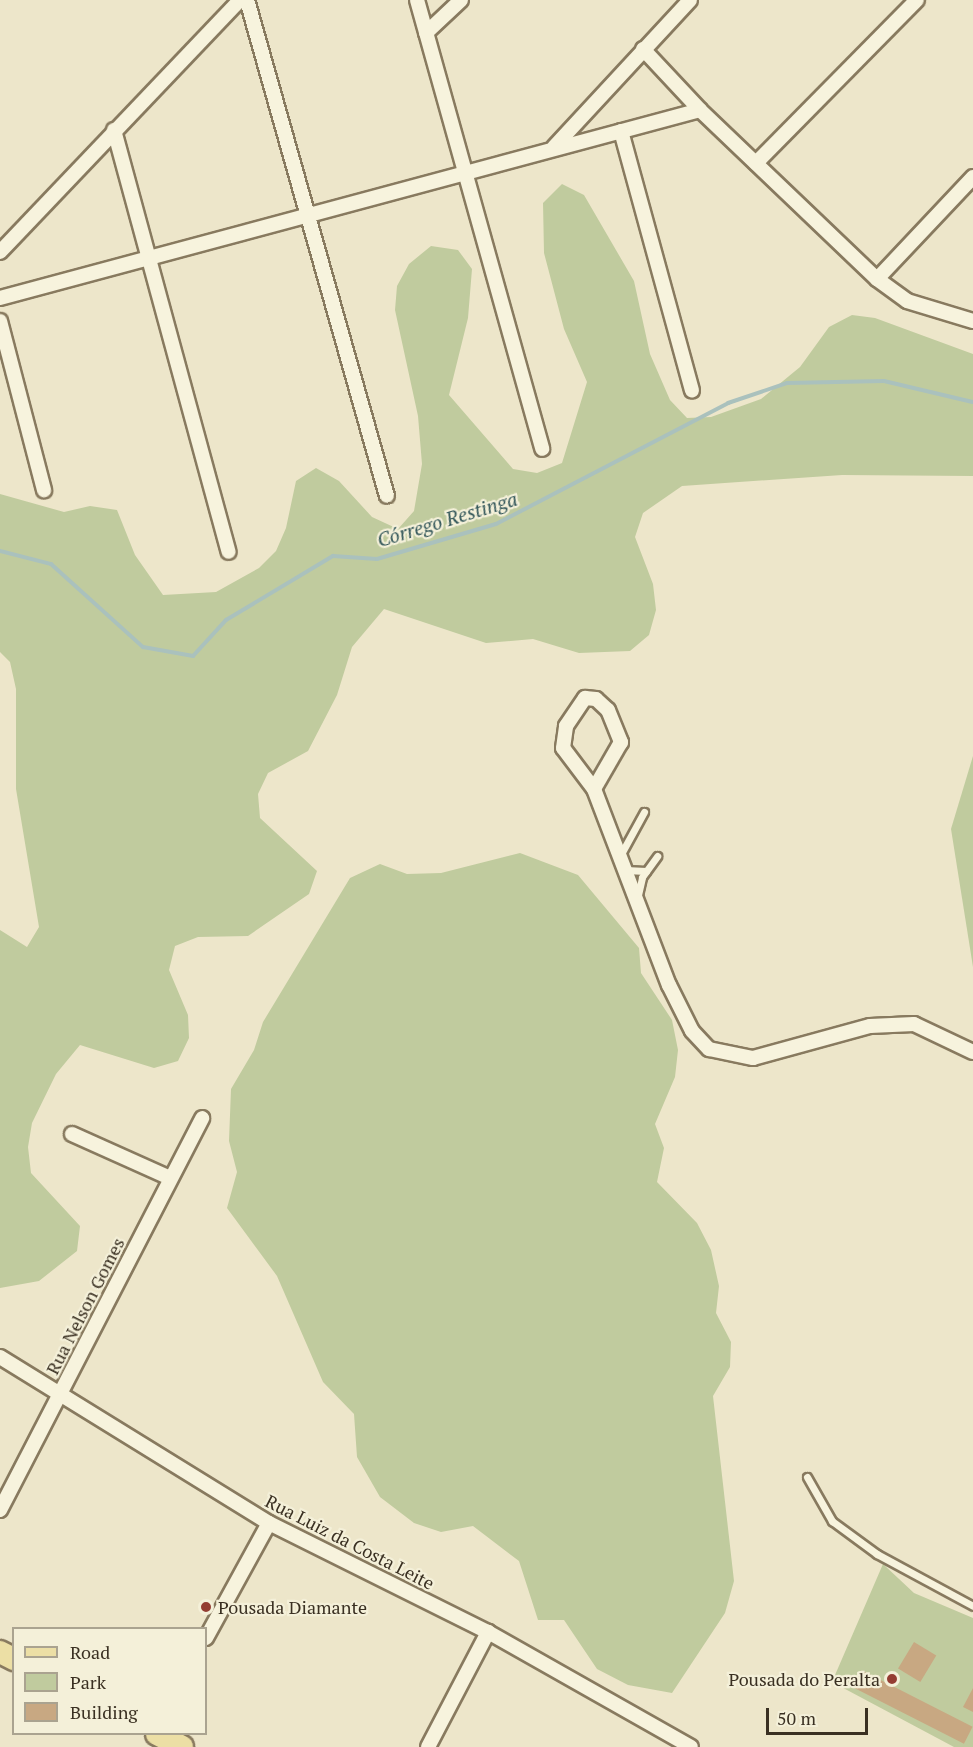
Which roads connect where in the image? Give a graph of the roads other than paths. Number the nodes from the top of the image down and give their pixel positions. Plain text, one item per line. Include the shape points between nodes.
1 (240, 0) edge
2 (247, 0) edge
3 (417, 0) edge
4 (461, 0) edge
5 (690, 0) edge
6 (917, 0) edge
7 (426, 33) junction
8 (643, 49) junction
9 (700, 110) junction
10 (114, 130) junction
11 (621, 131) junction
12 (554, 147) junction
13 (756, 163) junction
14 (465, 173) junction
15 (973, 177) edge
16 (307, 215) junction
17 (0, 252) edge
18 (150, 258) junction
19 (877, 279) junction
20 (0, 298) edge
21 (0, 321) edge
22 (973, 321) edge
23 (692, 390) dead end
24 (542, 449) dead end
25 (44, 490) dead end
26 (387, 496) dead end
27 (229, 552) dead end
28 (594, 789) junction
29 (644, 812) dead end
30 (657, 856) dead end
31 (621, 864) junction
32 (646, 872) junction
33 (636, 906) junction
34 (973, 1052) edge
35 (202, 1118) dead end
36 (72, 1134) dead end
37 (170, 1178) junction
38 (0, 1357) edge
39 (60, 1397) junction
40 (807, 1477) dead end
41 (0, 1510) edge
42 (269, 1523) junction
43 (973, 1606) edge
44 (488, 1632) junction
45 (207, 1636) edge
46 (157, 1735) edge
47 (182, 1747) edge
48 (428, 1747) edge
49 (691, 1747) edge

1 - 10 street
2 - 16 street
3 - 7 street
4 - 7 street
5 - 8 street
6 - 13 street
7 - 14 street
8 - 9 street
8 - 12 street
9 - 11 street
9 - 13 street
10 - 17 street
10 - 18 street
11 - 12 street
11 - 23 street
12 - 14 street
13 - 19 street
14 - 16 street
14 - 24 street
15 - 19 street
16 - 18 street
16 - 26 street
18 - 20 street
18 - 27 street
19 - 22 street via 907,301
21 - 25 street
28 - 28 street via 569,763 564,748 566,726 576,704 585,698 596,699 608,710 621,742
28 - 31 street
29 - 31 lane via 625,838
30 - 32 lane
31 - 32 lane
31 - 33 street
32 - 33 lane
33 - 34 street via 692,1031 709,1049 753,1058 870,1026 914,1024
35 - 37 street, Rua Nelson Gomes
36 - 37 street
37 - 39 street, Rua Nelson Gomes
38 - 39 street, Rua Luiz da Costa Leite
39 - 41 street, Rua Nelson Gomes
39 - 42 street, Rua Luiz da Costa Leite
40 - 43 lane via 832,1521 877,1554
42 - 44 street, Rua Luiz da Costa Leite
42 - 45 street
44 - 48 street
44 - 49 street, Rua Luiz da Costa Leite
46 - 47 main road

